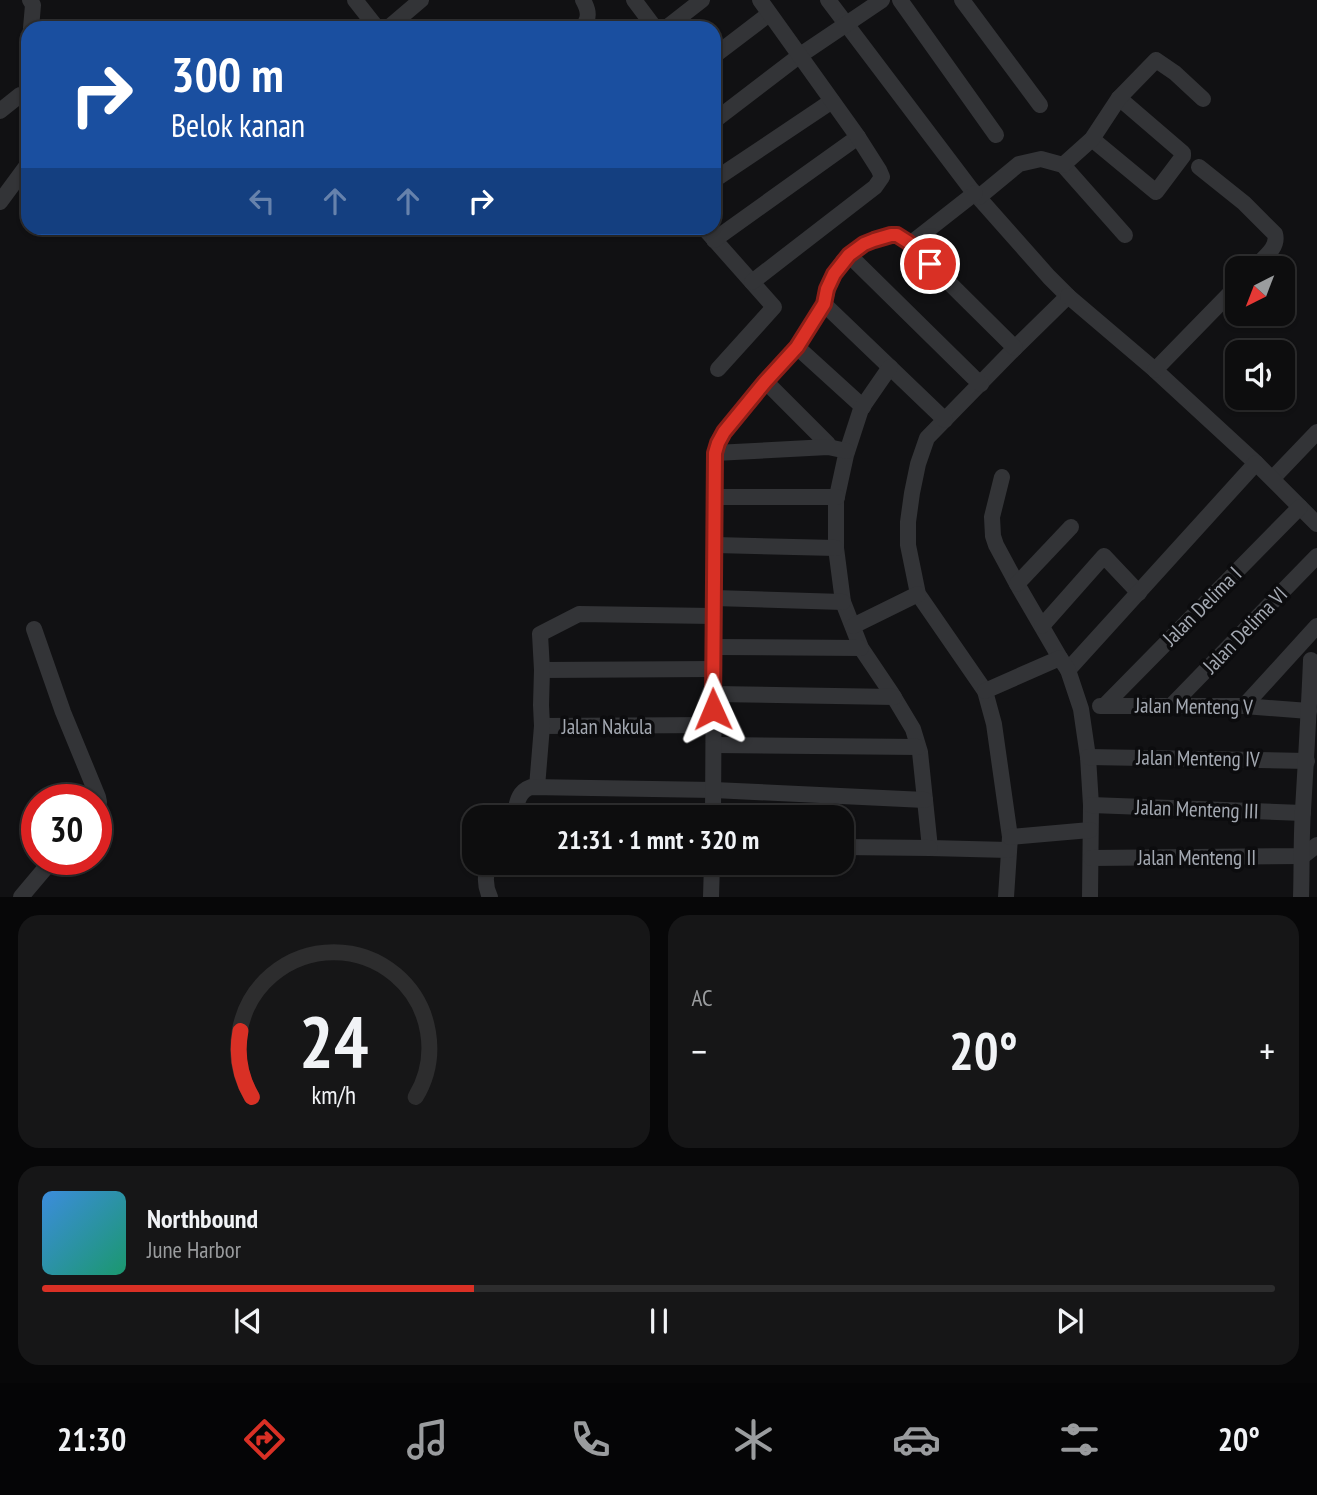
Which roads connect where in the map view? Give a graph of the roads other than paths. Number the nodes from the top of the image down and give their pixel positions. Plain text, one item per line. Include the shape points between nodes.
1 (30, 0) edge
2 (355, 0) edge
3 (421, 0) edge
4 (583, 0) edge
5 (634, 0) edge
6 (760, 0) edge
7 (828, 0) edge
8 (883, 0) edge
9 (900, 0) edge
10 (962, 0) edge
11 (699, 1) edge
12 (769, 14) junction
13 (32, 21) edge
14 (372, 21) edge
15 (396, 21) edge
16 (587, 21) edge
17 (650, 21) edge
18 (675, 21) edge
19 (846, 24) junction
20 (721, 51) edge
21 (799, 56) junction
22 (21, 96) edge
23 (1119, 98) junction
24 (1203, 99) dead end
25 (832, 101) junction
26 (1040, 106) dead end
27 (0, 111) edge
28 (721, 116) edge
29 (996, 135) dead end
30 (858, 137) junction
31 (1092, 139) junction
32 (1063, 165) junction
33 (1199, 167) dead end
34 (21, 174) edge
35 (721, 175) edge
36 (975, 193) junction
37 (0, 202) edge
38 (721, 226) edge
39 (710, 235) edge
40 (1125, 235) dead end
41 (910, 244) junction
42 (849, 255) junction
43 (1265, 256) edge
44 (752, 282) junction
45 (1068, 296) junction
46 (1225, 298) edge
47 (824, 304) junction
48 (797, 347) junction
49 (1014, 348) junction
50 (890, 367) junction
51 (718, 369) dead end
52 (1155, 370) junction
53 (765, 382) junction
54 (981, 384) junction
55 (863, 407) junction
56 (945, 420) junction
57 (1317, 432) edge
58 (828, 447) junction
59 (847, 451) junction
60 (715, 453) junction
61 (1256, 463) junction
62 (1002, 477) dead end
63 (1273, 478) junction
64 (715, 497) junction
65 (837, 497) junction
66 (1300, 507) junction
67 (1317, 524) edge
68 (1071, 527) dead end
69 (715, 545) junction
70 (836, 548) junction
71 (1317, 556) edge
72 (1017, 584) junction
73 (1139, 593) junction
74 (918, 594) junction
75 (714, 598) junction
76 (843, 602) junction
77 (713, 616) junction
78 (853, 626) junction
79 (1042, 626) junction
80 (1317, 626) edge
81 (34, 629) dead end
82 (714, 647) junction
83 (1296, 647) junction
84 (861, 648) junction
85 (1314, 662) edge
86 (1064, 664) junction
87 (713, 669) junction
88 (542, 670) junction
89 (985, 691) junction
90 (714, 694) junction
91 (894, 696) junction
92 (1105, 705) junction
93 (1172, 705) junction
94 (1244, 706) junction
95 (1081, 709) junction
96 (1308, 711) junction
97 (713, 725) junction
98 (542, 726) junction
99 (714, 745) junction
100 (918, 747) junction
101 (1088, 757) junction
102 (1307, 761) junction
103 (93, 784) edge
104 (537, 788) junction
105 (714, 790) junction
106 (925, 800) junction
107 (516, 805) edge
108 (713, 805) edge
109 (1091, 805) junction
110 (1303, 813) junction
111 (1090, 830) junction
112 (1009, 844) junction
113 (1317, 845) edge
114 (854, 847) edge
115 (930, 848) junction
116 (1303, 856) junction
117 (1091, 858) junction
118 (40, 875) edge
119 (485, 875) edge
120 (712, 875) edge
121 (21, 897) edge
122 (490, 897) edge
123 (711, 897) edge
124 (1006, 897) edge
125 (1090, 897) edge
126 (1301, 897) edge

1 - 13 street
2 - 14 street
3 - 15 street
4 - 16 street
5 - 17 street
6 - 12 street
7 - 19 street
8 - 19 street
9 - 29 street
10 - 26 street
11 - 18 street
12 - 20 street
12 - 21 street
19 - 21 street
19 - 36 street
21 - 25 street
21 - 28 street
22 - 27 street
23 - 24 street via 1156,60
23 - 31 street
23 - 31 street via 1183,156 1155,192
25 - 30 street
25 - 35 street
30 - 38 street
30 - 44 street via 882,177 878,184
31 - 32 street
32 - 36 street via 1041,159 1020,164
32 - 40 street
33 - 43 street via 1275,234 1277,240
34 - 37 street
36 - 41 street
36 - 45 street
39 - 44 street
41 - 42 street via 891,235
41 - 49 street
42 - 47 street via 830,281
42 - 54 street
44 - 51 street via 774,307
45 - 49 street
45 - 52 street
46 - 52 street
47 - 48 street
47 - 50 street
48 - 53 street
48 - 55 street
49 - 54 street
50 - 55 street
50 - 56 street
52 - 61 street
53 - 58 street
53 - 60 street via 724,432
54 - 56 street
55 - 59 street
56 - 74 street via 927,439 912,493 908,545
57 - 63 street
58 - 59 street
58 - 60 street
59 - 65 street
60 - 64 street
61 - 63 street
61 - 73 street
62 - 72 street via 992,517 993,536
63 - 66 street
64 - 65 street
64 - 69 street
65 - 70 street
66 - 67 street
66 - 92 street, Jalan Delima I
68 - 72 street
69 - 70 street
69 - 75 street
70 - 76 street
71 - 93 street, Jalan Delima VI
72 - 79 street
73 - 79 street via 1104,556
73 - 86 street
74 - 78 street
74 - 89 street
75 - 76 street
75 - 77 street
76 - 78 street
77 - 82 street
77 - 88 street via 579,614 540,634
78 - 84 street
79 - 86 street
80 - 83 street
81 - 103 street
82 - 84 street
82 - 87 street
83 - 85 street
83 - 94 street
84 - 91 street
85 - 96 street
86 - 89 street
86 - 95 street
87 - 88 street
87 - 90 street
88 - 98 street
89 - 112 street via 994,724
90 - 91 street
90 - 97 street
91 - 100 street
92 - 93 street, Jalan Menteng V
92 - 95 street, Jalan Menteng V
93 - 94 street, Jalan Menteng V
94 - 96 street, Jalan Menteng V
95 - 101 street
96 - 102 street
97 - 98 street, Jalan Nakula
97 - 99 street
98 - 104 street
99 - 100 street
99 - 105 street
100 - 106 street
101 - 102 street, Jalan Menteng IV
101 - 109 street
102 - 110 street
104 - 105 street
104 - 107 street via 521,793
105 - 106 street
105 - 108 street
106 - 115 street
109 - 110 street, Jalan Menteng III
109 - 111 street
110 - 116 street
111 - 112 street
111 - 117 street
112 - 115 street
112 - 124 street
113 - 116 street
114 - 115 street
116 - 117 street, Jalan Menteng II
116 - 126 street
117 - 125 street
118 - 121 street
119 - 122 street
120 - 123 street

